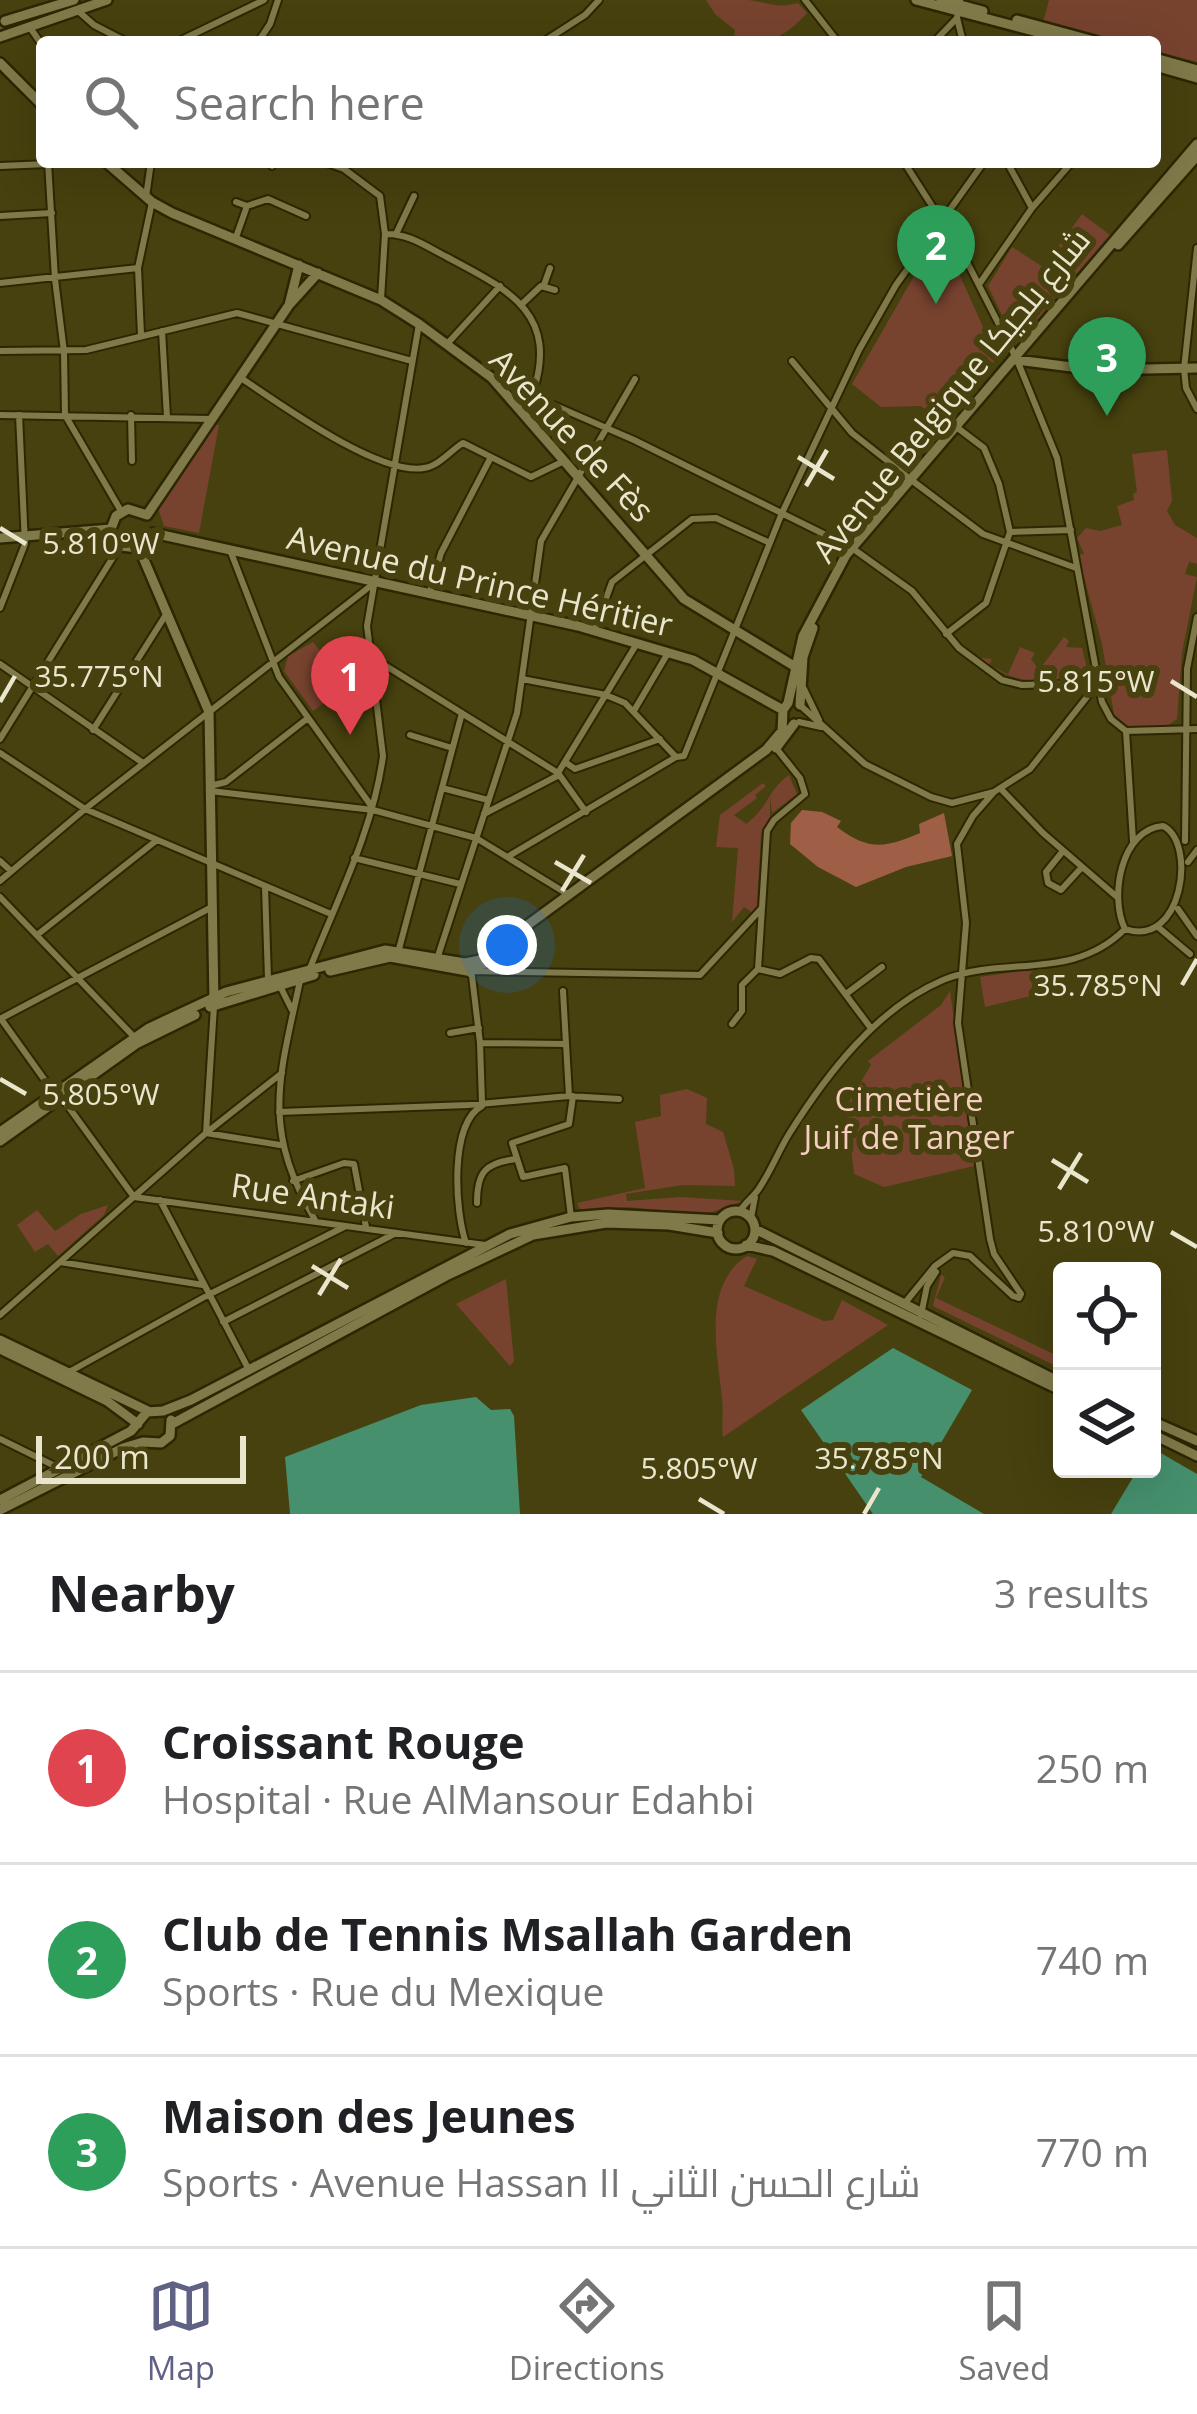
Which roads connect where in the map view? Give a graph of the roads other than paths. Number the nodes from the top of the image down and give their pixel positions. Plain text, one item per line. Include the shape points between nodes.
1 (56, 0) edge
2 (89, 0) edge
3 (107, 0) edge
4 (264, 0) edge
5 (278, 0) edge
6 (599, 0) edge
7 (805, 0) edge
8 (916, 0) edge
9 (941, 0) edge
10 (76, 5) edge
11 (963, 7) edge
12 (3, 26) edge
13 (29, 26) junction
14 (36, 36) edge
15 (115, 36) edge
16 (189, 36) edge
17 (262, 36) edge
18 (552, 36) edge
19 (833, 36) edge
20 (939, 36) edge
21 (1053, 36) edge
22 (1076, 36) edge
23 (0, 63) edge
24 (1161, 64) edge
25 (1197, 74) edge
26 (36, 99) edge
27 (1197, 144) edge
28 (1197, 156) edge
29 (36, 164) edge
30 (0, 166) edge
31 (49, 168) edge
32 (113, 168) edge
33 (151, 168) edge
34 (341, 168) edge
35 (908, 168) edge
36 (980, 168) edge
37 (1010, 168) edge
38 (1067, 168) edge
39 (414, 196) dead end
40 (149, 199) junction
41 (236, 202) dead end
42 (247, 206) junction
43 (1032, 208) junction
44 (52, 213) junction
45 (0, 216) edge
46 (306, 216) dead end
47 (941, 223) junction
48 (385, 234) junction
49 (395, 234) junction
50 (235, 240) junction
51 (1197, 248) edge
52 (299, 265) junction
53 (138, 268) junction
54 (550, 268) dead end
55 (318, 273) junction
56 (1195, 277) edge
57 (55, 279) junction
58 (0, 283) edge
59 (544, 285) junction
60 (979, 285) junction
61 (500, 286) junction
62 (555, 290) dead end
63 (381, 300) junction
64 (523, 304) junction
65 (289, 305) junction
66 (419, 324) junction
67 (277, 325) junction
68 (162, 331) junction
69 (141, 336) junction
70 (446, 344) junction
71 (0, 352) edge
72 (64, 352) junction
73 (1016, 357) junction
74 (412, 361) junction
75 (792, 361) dead end
76 (1197, 368) edge
77 (1184, 369) junction
78 (492, 378) junction
79 (241, 379) junction
80 (635, 379) dead end
81 (533, 393) junction
82 (1197, 409) edge
83 (830, 411) junction
84 (0, 415) edge
85 (19, 415) junction
86 (64, 415) junction
87 (131, 416) junction
88 (167, 417) junction
89 (213, 419) junction
90 (609, 428) junction
91 (959, 429) junction
92 (491, 457) junction
93 (132, 461) dead end
94 (562, 462) junction
95 (394, 466) junction
96 (577, 479) junction
97 (912, 480) junction
98 (121, 511) junction
99 (782, 513) junction
100 (147, 514) junction
101 (111, 529) junction
102 (1071, 530) junction
103 (1010, 532) junction
104 (153, 533) junction
105 (25, 536) junction
106 (0, 538) edge
107 (770, 543) junction
108 (1008, 544) junction
109 (120, 546) junction
110 (139, 548) junction
111 (855, 549) junction
112 (230, 550) junction
113 (647, 557) junction
114 (1076, 568) junction
115 (373, 584) junction
116 (429, 595) junction
117 (0, 608) edge
118 (167, 614) junction
119 (531, 614) junction
120 (1197, 617) edge
121 (594, 632) junction
122 (734, 632) junction
123 (946, 634) junction
124 (636, 645) junction
125 (668, 653) junction
126 (370, 656) junction
127 (272, 661) junction
128 (0, 664) edge
129 (794, 666) junction
130 (719, 673) junction
131 (800, 677) junction
132 (522, 679) junction
133 (1098, 683) junction
134 (34, 688) junction
135 (605, 695) junction
136 (791, 708) junction
137 (635, 709) junction
138 (209, 712) junction
139 (462, 713) junction
140 (308, 718) junction
141 (796, 723) junction
142 (824, 728) junction
143 (1197, 729) edge
144 (93, 730) junction
145 (1126, 731) junction
146 (1184, 731) junction
147 (410, 735) dead end
148 (0, 739) edge
149 (661, 739) junction
150 (507, 742) junction
151 (779, 745) junction
152 (452, 748) junction
153 (0, 753) edge
154 (675, 756) junction
155 (565, 762) junction
156 (143, 763) junction
157 (558, 774) junction
158 (210, 788) junction
159 (442, 788) junction
160 (998, 791) junction
161 (488, 800) junction
162 (85, 809) junction
163 (372, 809) junction
164 (586, 812) junction
165 (484, 814) junction
166 (431, 826) junction
167 (476, 838) junction
168 (157, 840) junction
169 (1133, 841) junction
170 (1185, 844) junction
171 (1197, 850) edge
172 (1063, 851) junction
173 (504, 855) junction
174 (354, 858) junction
175 (0, 861) edge
176 (211, 862) junction
177 (1188, 862) junction
178 (1082, 867) junction
179 (11, 871) junction
180 (419, 874) junction
181 (0, 881) edge
182 (460, 884) junction
183 (266, 886) junction
184 (570, 896) junction
185 (0, 897) edge
186 (1118, 897) junction
187 (212, 907) junction
188 (762, 908) junction
189 (1178, 909) junction
190 (331, 914) junction
191 (1159, 927) junction
192 (1125, 929) junction
193 (37, 935) junction
194 (1197, 936) edge
195 (399, 950) junction
196 (1190, 954) dead end
197 (440, 961) junction
198 (882, 967) dead end
199 (758, 969) junction
200 (466, 970) junction
201 (305, 975) junction
202 (77, 977) junction
203 (963, 977) junction
204 (268, 980) junction
205 (280, 986) junction
206 (563, 992) dead end
207 (846, 994) junction
208 (214, 1002) junction
209 (294, 1013) junction
210 (0, 1019) edge
211 (732, 1024) dead end
212 (479, 1028) junction
213 (871, 1029) junction
214 (450, 1033) dead end
215 (136, 1040) junction
216 (480, 1043) junction
217 (565, 1044) junction
218 (282, 1073) junction
219 (58, 1095) junction
220 (571, 1096) junction
221 (619, 1099) dead end
222 (486, 1102) junction
223 (279, 1112) junction
224 (0, 1132) edge
225 (206, 1133) junction
226 (0, 1141) edge
227 (281, 1145) junction
228 (516, 1159) junction
229 (293, 1180) junction
230 (755, 1194) junction
231 (134, 1197) junction
232 (160, 1200) junction
233 (477, 1203) dead end
234 (740, 1211) junction
235 (571, 1217) junction
236 (315, 1220) junction
237 (720, 1220) junction
238 (753, 1224) junction
239 (347, 1226) junction
240 (367, 1228) junction
241 (397, 1232) junction
242 (718, 1233) junction
243 (466, 1243) junction
244 (746, 1245) junction
245 (485, 1246) junction
246 (60, 1262) junction
247 (940, 1263) junction
248 (203, 1285) junction
249 (208, 1294) junction
250 (903, 1306) junction
251 (0, 1315) edge
252 (921, 1315) junction
253 (223, 1322) junction
254 (0, 1344) edge
255 (249, 1370) junction
256 (65, 1376) junction
257 (1053, 1382) edge
258 (1053, 1383) edge
259 (117, 1406) junction
260 (148, 1411) junction
261 (163, 1411) junction
262 (172, 1424) junction
263 (138, 1425) junction
264 (1161, 1425) edge
265 (1161, 1438) edge
266 (0, 1439) edge
267 (117, 1439) junction
268 (146, 1442) junction
269 (1197, 1442) edge
270 (1197, 1456) edge
271 (59, 1468) junction
272 (0, 1500) edge
273 (0, 1510) edge

1 - 12 main road
2 - 12 main road
3 - 10 main road
4 - 16 street
5 - 17 street
6 - 18 street
7 - 19 street
8 - 11 main road
9 - 11 main road
10 - 12 main road
10 - 13 main road
10 - 15 street
11 - 20 street
11 - 21 main road
11 - 22 main road
12 - 13 main road
13 - 14 street
23 - 26 main road
24 - 25 main road
27 - 73 main road, Avenue Belgique شارع بلجيكا
28 - 73 main road, Avenue Belgique شارع بلجيكا
29 - 30 street
31 - 44 street
32 - 40 main road, Avenue de Fès
33 - 40 street
34 - 48 street via 380,196
35 - 47 street
36 - 47 street
37 - 43 street
38 - 43 street
39 - 49 street
40 - 50 main road, Avenue de Fès
40 - 53 street
41 - 42 street
42 - 46 street via 268,199
42 - 50 street
43 - 60 street
44 - 45 street
44 - 57 street
47 - 60 street
47 - 83 street via 884,304
48 - 49 street
48 - 63 street
49 - 61 street
50 - 52 main road, Avenue de Fès
51 - 56 street
52 - 55 main road, Avenue de Fès
52 - 65 main road
53 - 57 street
53 - 69 street
54 - 59 street
55 - 63 main road, Avenue de Fès
55 - 65 main road
56 - 77 street
57 - 58 street
57 - 72 street
59 - 62 street
59 - 64 street
60 - 73 street
61 - 64 street
61 - 70 street
63 - 66 main road, Avenue de Fès
64 - 81 street via 541,346
65 - 67 main road
66 - 70 main road, Avenue de Fès
66 - 74 street
67 - 68 street via 235,314
67 - 74 street
67 - 79 main road
68 - 69 street
68 - 88 street
69 - 72 street
70 - 78 main road, Avenue de Fès
71 - 72 street
72 - 86 street
73 - 77 main road via 1095,370
73 - 91 main road, Avenue Belgique شارع بلجيكا
73 - 97 main road, Avenue Belgique شارع بلجيكا
73 - 102 street via 1061,469
74 - 95 street
75 - 83 street
76 - 77 main road
77 - 82 street
78 - 81 street
78 - 94 main road, Avenue de Fès
79 - 89 main road
79 - 95 street
80 - 90 street
81 - 90 street
83 - 97 street
83 - 99 street
84 - 85 street
85 - 86 street
85 - 105 street
86 - 87 street
86 - 98 street
87 - 88 street
87 - 93 street
88 - 89 street
89 - 100 main road
90 - 96 street
90 - 99 street
91 - 97 main road, Avenue Belgique شارع بلجيكا
91 - 103 street via 991,461
92 - 94 street via 533,478
92 - 95 street via 464,443 428,467
92 - 116 street via 441,553
94 - 96 main road, Avenue de Fès
95 - 115 street
96 - 113 main road, Avenue de Fès
96 - 119 street via 541,541
97 - 108 street via 976,530
97 - 111 main road, Avenue Belgique شارع بلجيكا
98 - 100 main road
98 - 101 main road
99 - 107 street
99 - 111 street
100 - 104 main road
101 - 105 main road
101 - 109 main road
102 - 103 street
102 - 114 street
103 - 108 street
104 - 110 main road
104 - 112 main road, Avenue du Prince Héritier
105 - 106 main road
105 - 117 street
107 - 113 street via 699,518
107 - 122 street
108 - 114 street
108 - 123 street via 984,607
109 - 110 main road
109 - 134 street
110 - 118 main road
111 - 123 street via 912,591
111 - 129 main road, Avenue Belgique شارع بلجيكا via 808,625
111 - 131 main road, Avenue Belgique شارع بلجيكا via 814,626
112 - 115 main road, Avenue du Prince Héritier
112 - 127 street
113 - 121 street via 612,582
113 - 122 main road, Avenue de Fès via 684,599
114 - 133 street
115 - 116 main road, Avenue du Prince Héritier
115 - 126 street
115 - 127 street
116 - 119 main road, Avenue du Prince Héritier
118 - 138 main road
118 - 144 street
119 - 121 main road, Avenue du Prince Héritier
119 - 132 street
120 - 146 street
121 - 124 main road, Avenue du Prince Héritier
122 - 129 main road, Avenue de Fès
122 - 130 street
123 - 133 street via 1011,684
124 - 125 main road, Avenue du Prince Héritier
124 - 135 street
125 - 130 main road, Avenue du Prince Héritier
125 - 137 street
126 - 139 street
126 - 163 street via 382,757
127 - 138 street
127 - 140 street
128 - 134 street
129 - 131 main road
129 - 136 main road, Avenue Belgique شارع بلجيكا
130 - 136 main road, Avenue du Prince Héritier
130 - 154 street via 687,750
131 - 136 main road, Avenue Belgique شارع بلجيكا
131 - 142 street
132 - 135 street
132 - 150 street
133 - 145 street via 1107,713
133 - 160 street via 1037,761
134 - 144 street
134 - 148 street
135 - 137 street
135 - 155 street
136 - 141 main road, Avenue du Prince Héritier
136 - 141 main road via 803,716
136 - 142 street
136 - 184 main road via 766,750
137 - 149 street
138 - 156 street
138 - 158 main road
139 - 150 street
139 - 152 street
140 - 158 street
140 - 163 street
141 - 142 street
141 - 151 main road
142 - 160 street via 865,764 936,800
143 - 146 street
144 - 156 street
145 - 146 street
145 - 169 street
146 - 170 street
147 - 152 street
149 - 154 street
149 - 155 street via 574,769
150 - 157 street
150 - 161 street
151 - 188 street via 805,794 769,827
151 - 200 main road via 523,937
152 - 159 street
153 - 162 street
154 - 164 street
155 - 157 street
156 - 162 street
157 - 164 street
157 - 165 street
158 - 163 street
158 - 176 main road
159 - 161 street
159 - 166 street
160 - 172 street
160 - 203 street via 957,844
161 - 165 street
162 - 168 street
162 - 179 street
163 - 166 street
163 - 174 street
164 - 173 street
165 - 167 street
166 - 167 street
166 - 180 street
167 - 173 street
167 - 182 street
168 - 176 street
168 - 193 street
169 - 170 street via 1163,826
169 - 186 street
170 - 177 street
171 - 177 street
172 - 178 street
172 - 178 street via 1046,872 1048,883 1060,890
173 - 184 street
174 - 180 street
174 - 190 street
175 - 179 street
176 - 183 street
176 - 187 main road
177 - 189 street
178 - 186 street
179 - 181 street
180 - 182 street
180 - 195 street
182 - 197 street
183 - 190 street
183 - 204 street
184 - 197 main road via 476,962
185 - 193 street
186 - 192 street
187 - 202 street
187 - 208 main road
188 - 199 street
188 - 200 street via 696,976
189 - 191 street
189 - 194 street
190 - 201 street
191 - 192 street
191 - 196 street
192 - 203 street via 1078,959
193 - 202 street
195 - 197 main road
195 - 201 main road
197 - 200 main road
197 - 201 main road via 390,957
198 - 207 street
199 - 207 street via 780,974 815,958
199 - 211 street via 742,985 742,1011
200 - 212 street
201 - 204 main road
201 - 205 main road
201 - 209 street
202 - 210 street
202 - 215 street
203 - 213 street via 936,984
203 - 247 street via 958,1023 990,1240 1022,1294 1015,1297 964,1253
204 - 208 main road
205 - 208 main road
205 - 209 street
206 - 217 street
207 - 213 street
208 - 215 main road
208 - 225 street
209 - 218 street
210 - 219 street
212 - 214 street
212 - 216 street
213 - 230 street via 805,1112
215 - 219 main road
216 - 217 street
216 - 222 street
217 - 220 street
218 - 223 street
218 - 225 street
219 - 224 main road
219 - 226 main road
219 - 231 street
220 - 221 street
220 - 222 street
220 - 228 street via 569,1124 514,1140
222 - 223 street
222 - 243 street via 471,1112 464,1133 456,1191
223 - 227 street
225 - 227 street
225 - 231 street
227 - 229 street
228 - 233 street via 484,1167
228 - 235 street via 523,1177 565,1168
229 - 236 street
229 - 240 street via 353,1164
230 - 234 street
230 - 238 street
231 - 232 street, Rue Antaki
231 - 246 street
232 - 236 street, Rue Antaki
232 - 248 street
234 - 237 main road
234 - 238 main road
235 - 237 main road
235 - 245 main road
236 - 239 street, Rue Antaki
237 - 242 main road
238 - 244 main road
238 - 250 main road
239 - 240 street, Rue Antaki
239 - 249 street
240 - 241 street, Rue Antaki
241 - 243 street, Rue Antaki
241 - 253 street
242 - 244 main road via 728,1246
242 - 262 main road via 606,1223 533,1235
243 - 245 street, Rue Antaki
244 - 258 main road
245 - 255 main road
246 - 248 street
246 - 251 street
247 - 250 street
247 - 252 street
248 - 249 street
249 - 253 street
249 - 256 street
250 - 252 main road
252 - 257 main road
253 - 255 street
254 - 256 main road
255 - 261 main road
256 - 259 main road
256 - 260 main road
259 - 263 main road
259 - 267 main road
260 - 261 main road
260 - 263 main road
261 - 262 main road
262 - 268 main road via 166,1440
263 - 267 main road
263 - 268 main road
264 - 269 main road
265 - 270 main road
266 - 271 street
267 - 271 main road
268 - 273 main road
271 - 272 main road

